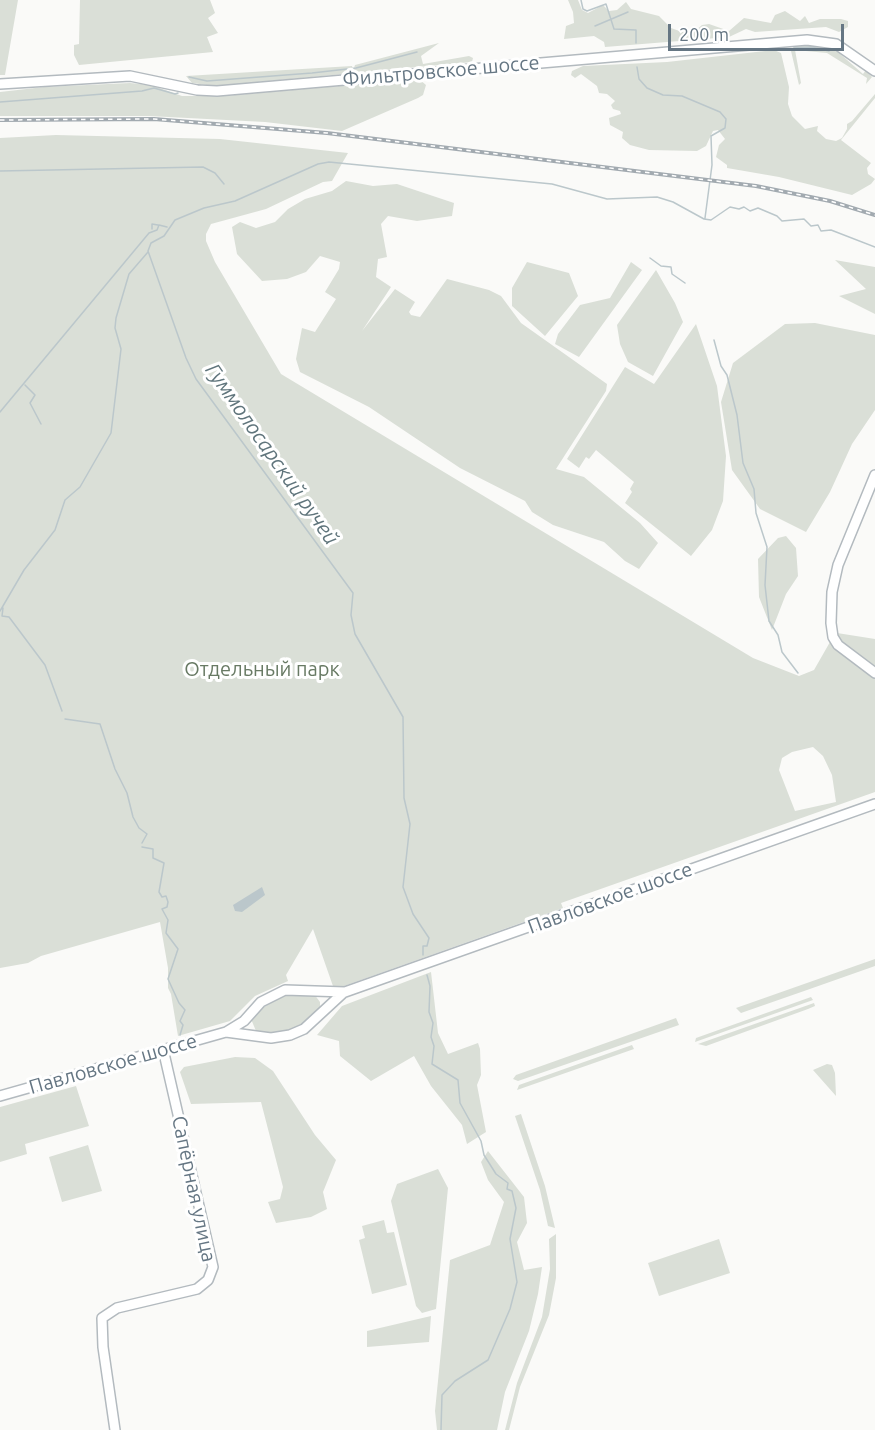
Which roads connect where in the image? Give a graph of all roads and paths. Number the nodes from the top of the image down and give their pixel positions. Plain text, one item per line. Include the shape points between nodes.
1 (875, 71) edge
2 (0, 84) edge
3 (875, 475) edge
4 (875, 673) edge
5 (875, 804) edge
6 (316, 991) junction
7 (345, 992) junction
8 (324, 1009) junction
9 (249, 1014) junction
10 (226, 1032) junction
11 (257, 1035) junction
12 (163, 1049) junction
13 (0, 1096) edge
14 (116, 1430) edge

1 - 2 main road, Фильтровское шоссе via 836,44 813,39 217,91 123,75
3 - 4 main road via 837,565 831,623 838,645
5 - 7 main road, Павловское шоссе
6 - 7 main road, Павловское шоссе
6 - 8 main road
6 - 9 main road, Павловское шоссе via 285,990 267,998
7 - 8 main road, Павловское шоссе
8 - 11 main road, Павловское шоссе via 298,1032 280,1037
9 - 10 main road, Павловское шоссе
9 - 11 main road via 250,1026
10 - 11 main road, Павловское шоссе
10 - 12 main road, Павловское шоссе
12 - 13 main road, Павловское шоссе
12 - 14 main road, Сапёрная улица via 213,1267 208,1280 197,1289 117,1308 102,1318

